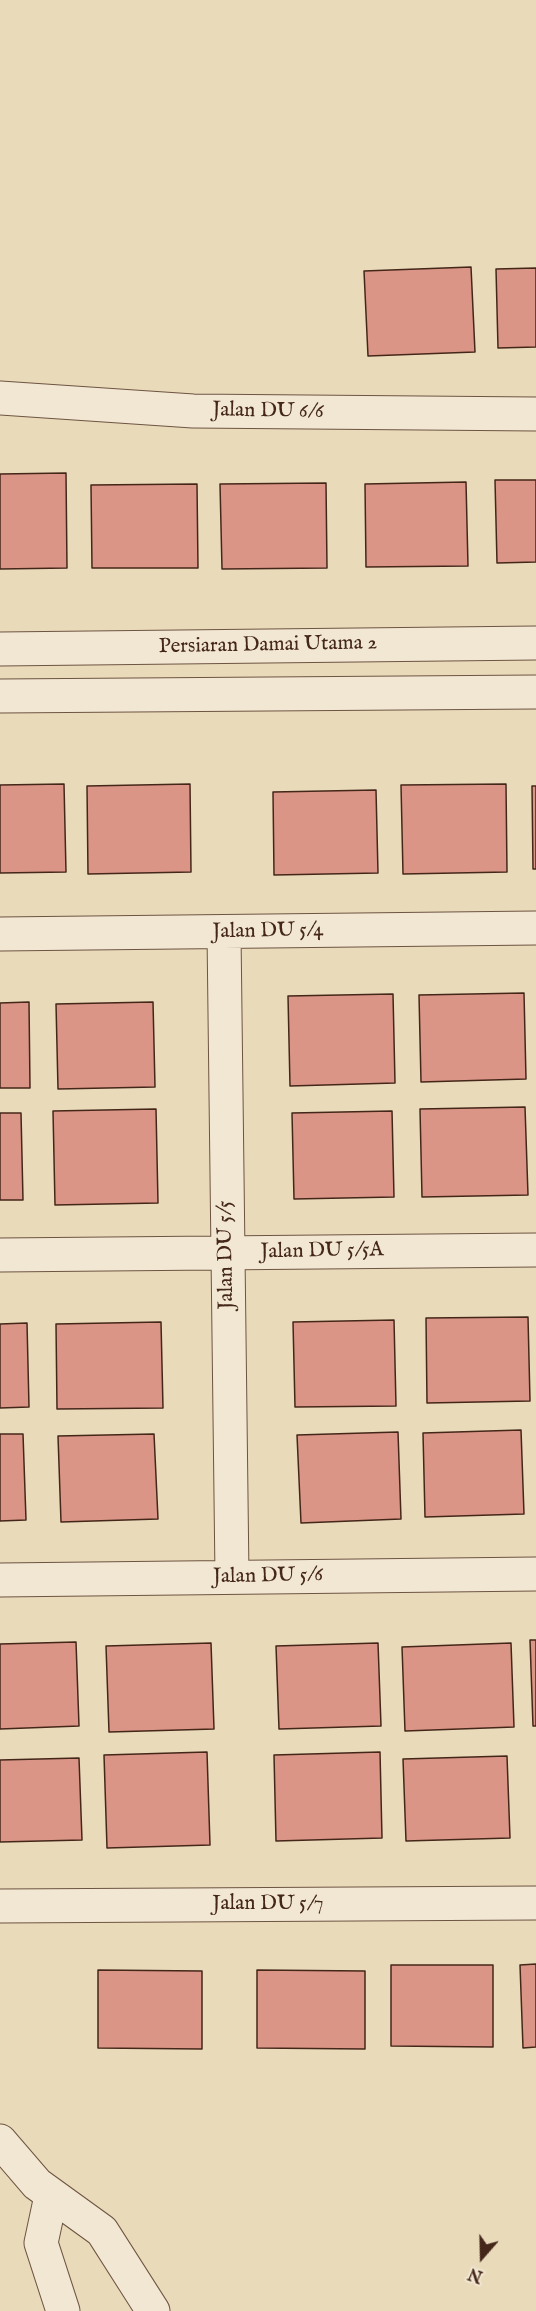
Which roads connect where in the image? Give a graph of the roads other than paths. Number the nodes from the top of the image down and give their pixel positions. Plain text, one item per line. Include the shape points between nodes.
1 (0, 398) edge
2 (536, 414) edge
3 (536, 643) edge
4 (0, 649) edge
5 (536, 692) edge
6 (0, 696) edge
7 (536, 927) edge
8 (224, 933) junction
9 (0, 934) edge
10 (536, 1250) edge
11 (227, 1253) junction
12 (0, 1255) edge
13 (536, 1574) edge
14 (232, 1577) junction
15 (0, 1580) edge
16 (536, 1903) edge
17 (0, 1906) edge
18 (0, 2141) edge
19 (51, 2196) junction
20 (63, 2311) edge
21 (153, 2311) edge

1 - 2 street, Jalan DU 6/6 via 193,411
3 - 4 street, Persiaran Damai Utama 2
5 - 6 street
7 - 8 street, Jalan DU 5/4
8 - 9 street, Jalan DU 5/4
8 - 11 street, Jalan DU 5/5
10 - 11 street, Jalan DU 5/5A
11 - 12 street, Jalan DU 5/5A
11 - 14 street, Jalan DU 5/5
13 - 14 street, Jalan DU 5/6
14 - 15 street, Jalan DU 5/6
16 - 17 street, Jalan DU 5/7
18 - 19 street
19 - 20 street via 41,2243
19 - 21 street via 102,2230

